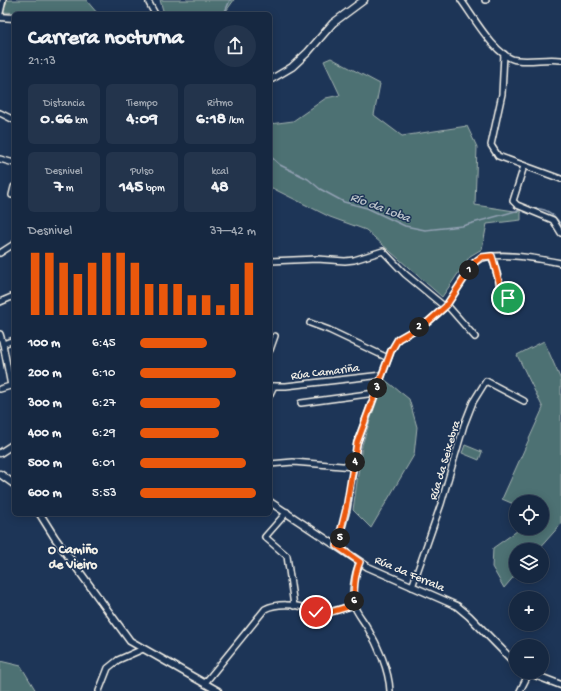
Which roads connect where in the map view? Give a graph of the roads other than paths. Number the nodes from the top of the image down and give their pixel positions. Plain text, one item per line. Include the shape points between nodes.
1 (3, 0) edge
2 (364, 0) edge
3 (461, 0) edge
4 (149, 3) dead end
5 (154, 12) edge
6 (0, 13) edge
7 (0, 17) edge
8 (12, 18) edge
9 (504, 54) junction
10 (561, 60) edge
11 (272, 79) edge
12 (0, 113) edge
13 (12, 119) edge
14 (0, 158) edge
15 (12, 163) edge
16 (524, 166) junction
17 (561, 178) edge
18 (561, 233) edge
19 (12, 245) edge
20 (0, 253) edge
21 (492, 256) junction
22 (272, 261) edge
23 (561, 263) edge
24 (12, 297) edge
25 (508, 298) dead end
26 (0, 302) edge
27 (446, 306) junction
28 (310, 323) dead end
29 (0, 334) edge
30 (275, 336) dead end
31 (475, 337) dead end
32 (12, 341) edge
33 (3, 344) junction
34 (272, 344) edge
35 (388, 358) junction
36 (382, 375) junction
37 (12, 382) edge
38 (12, 386) edge
39 (272, 386) edge
40 (0, 389) edge
41 (375, 393) junction
42 (524, 400) dead end
43 (301, 403) dead end
44 (12, 445) edge
45 (0, 453) edge
46 (272, 464) edge
47 (354, 467) junction
48 (0, 474) edge
49 (12, 483) edge
50 (272, 503) edge
51 (286, 512) junction
52 (41, 516) edge
53 (337, 546) junction
54 (360, 562) junction
55 (412, 587) junction
56 (354, 605) junction
57 (294, 606) junction
58 (142, 649) junction
59 (509, 657) edge
60 (525, 679) edge
61 (546, 679) edge
62 (205, 683) junction
63 (561, 685) edge
64 (99, 691) edge
65 (218, 691) edge
66 (390, 691) edge
67 (520, 691) edge

1 - 6 street
2 - 11 street via 333,23 292,67
3 - 9 street via 490,42
4 - 5 street
7 - 8 street
9 - 10 street via 516,60
9 - 16 street via 502,94 491,145 498,156
12 - 13 street
14 - 15 street
16 - 17 street
16 - 18 street via 513,201 553,220
19 - 20 street
21 - 23 street
21 - 25 street via 503,296
21 - 27 street via 481,257 475,262
22 - 27 street via 354,260 383,251 405,274
24 - 26 street
27 - 31 street
27 - 35 street via 428,322 398,339
28 - 35 street
29 - 33 street
30 - 34 street
32 - 33 street
33 - 37 street
35 - 36 street
36 - 39 street, Rúa Camariña
36 - 41 street
38 - 40 street
41 - 43 street
41 - 47 street via 357,443
42 - 55 street, Rúa da Seixebra via 486,381 473,402
44 - 45 street
46 - 47 street via 293,462
47 - 53 street
48 - 49 street
50 - 51 street, Rúa da Ferrala
51 - 53 street, Rúa da Ferrala
51 - 57 street via 265,537 287,556
52 - 58 street via 130,641
53 - 54 street, Rúa da Ferrala
54 - 55 street, Rúa da Ferrala
54 - 56 street via 354,588
55 - 59 street, Rúa da Ferrala via 457,606
56 - 57 street via 331,612 316,612
56 - 66 street via 368,628 384,664
57 - 62 street via 272,606 265,609
58 - 62 street
58 - 64 street via 118,660 108,668
60 - 67 street
61 - 63 street
62 - 65 street

